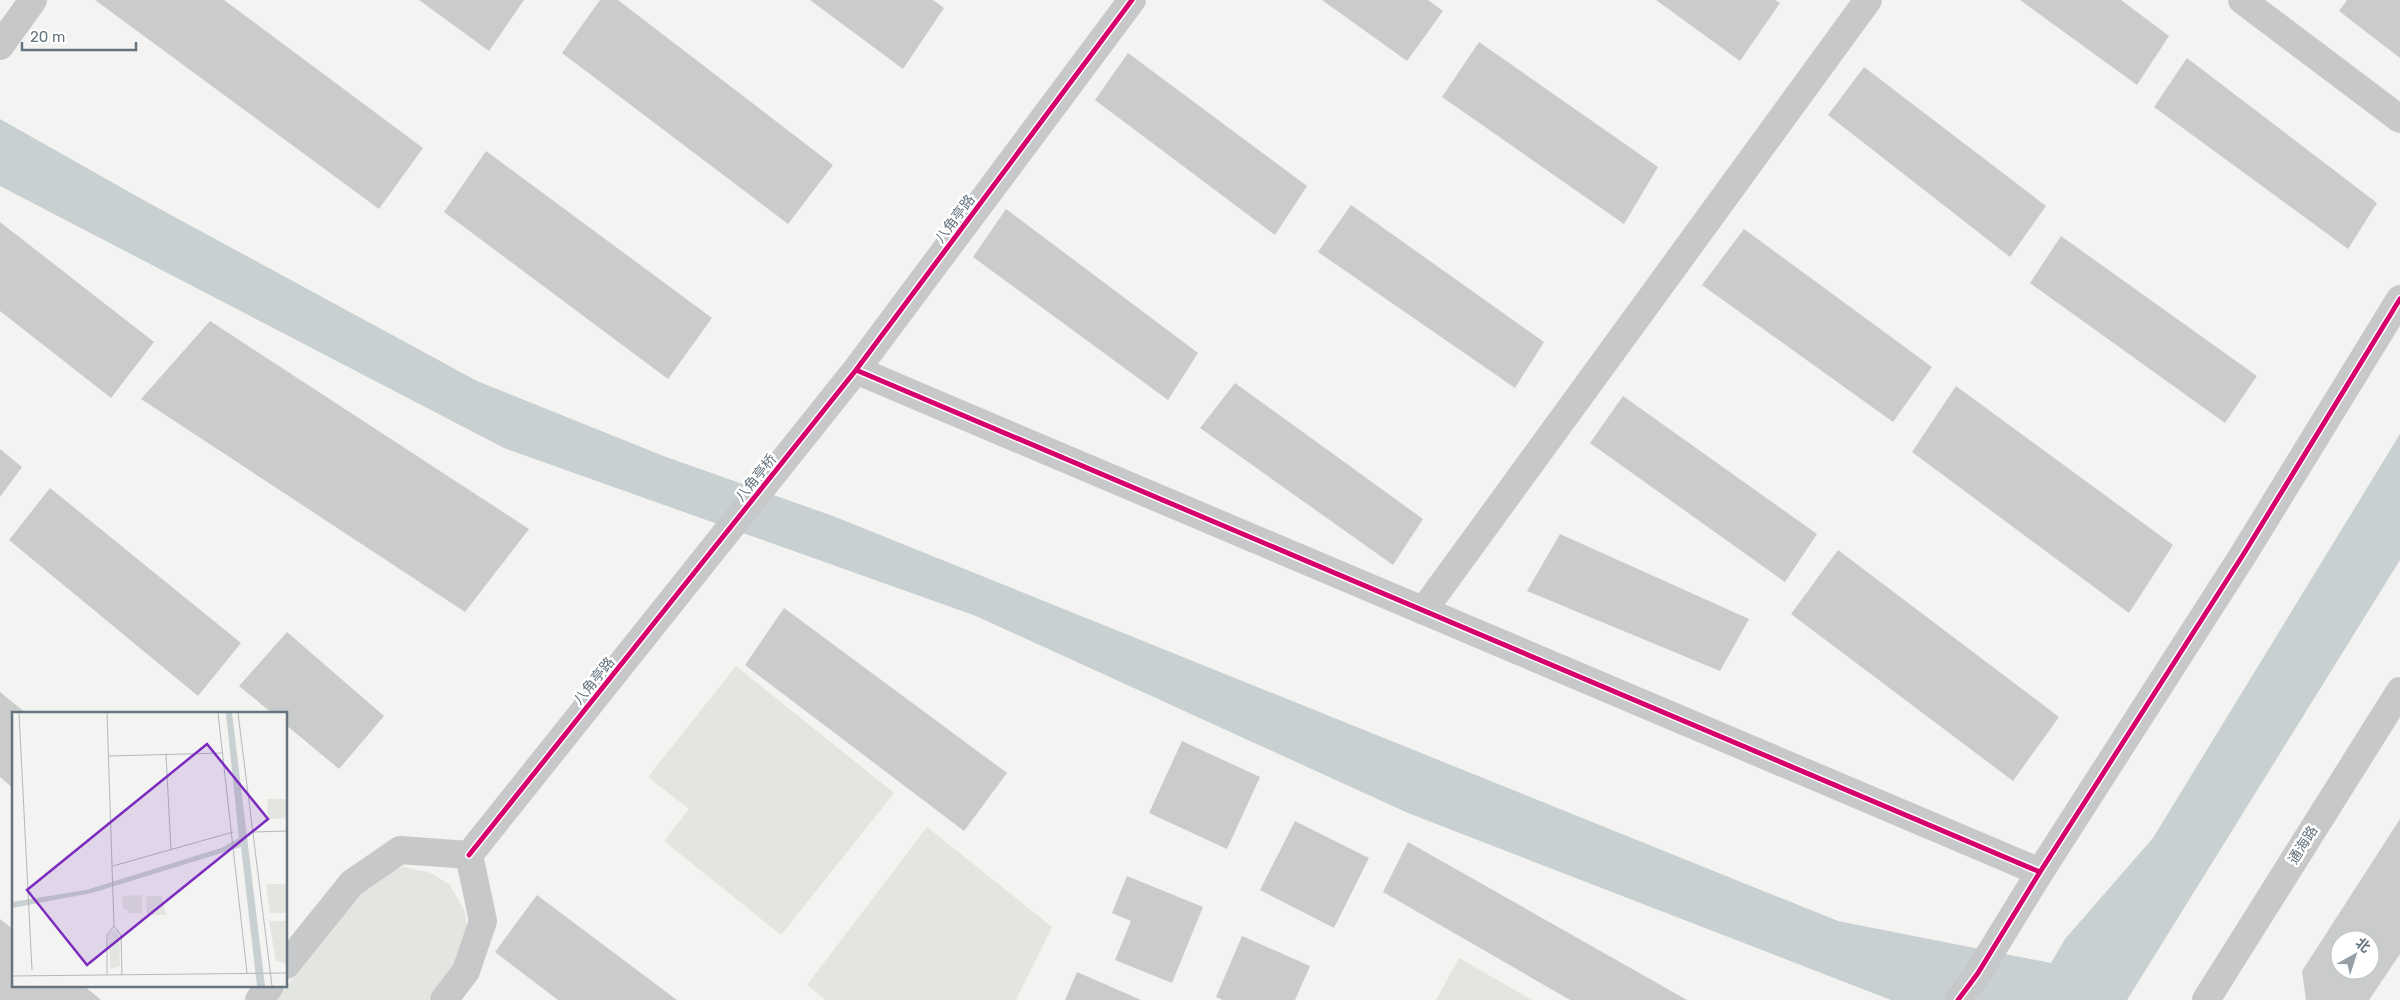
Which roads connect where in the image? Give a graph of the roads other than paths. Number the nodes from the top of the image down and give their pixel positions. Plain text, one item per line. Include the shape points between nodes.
1 (33, 0) edge
2 (1132, 0) edge
3 (1868, 0) edge
4 (2242, 0) edge
5 (0, 46) edge
6 (2400, 119) edge
7 (2400, 299) edge
8 (856, 370) junction
9 (794, 450) joint
10 (736, 521) joint
11 (1423, 611) junction
12 (2400, 691) edge
13 (469, 855) junction
14 (2040, 872) junction
15 (288, 963) edge
16 (268, 988) edge
17 (259, 1000) edge
18 (444, 1000) edge
19 (1958, 1000) edge
20 (2206, 1000) edge

1 - 5 street
2 - 8 street, 八角亭路
3 - 11 street
4 - 6 street
7 - 14 street via 2243,555
8 - 9 street, 八角亭路
8 - 11 street
9 - 10 street, 八角亭桥
10 - 13 street, 八角亭路
11 - 14 street
12 - 20 street, 通海路
13 - 15 street via 400,850 352,883
13 - 18 street via 483,921 466,971
14 - 19 street
16 - 17 street

